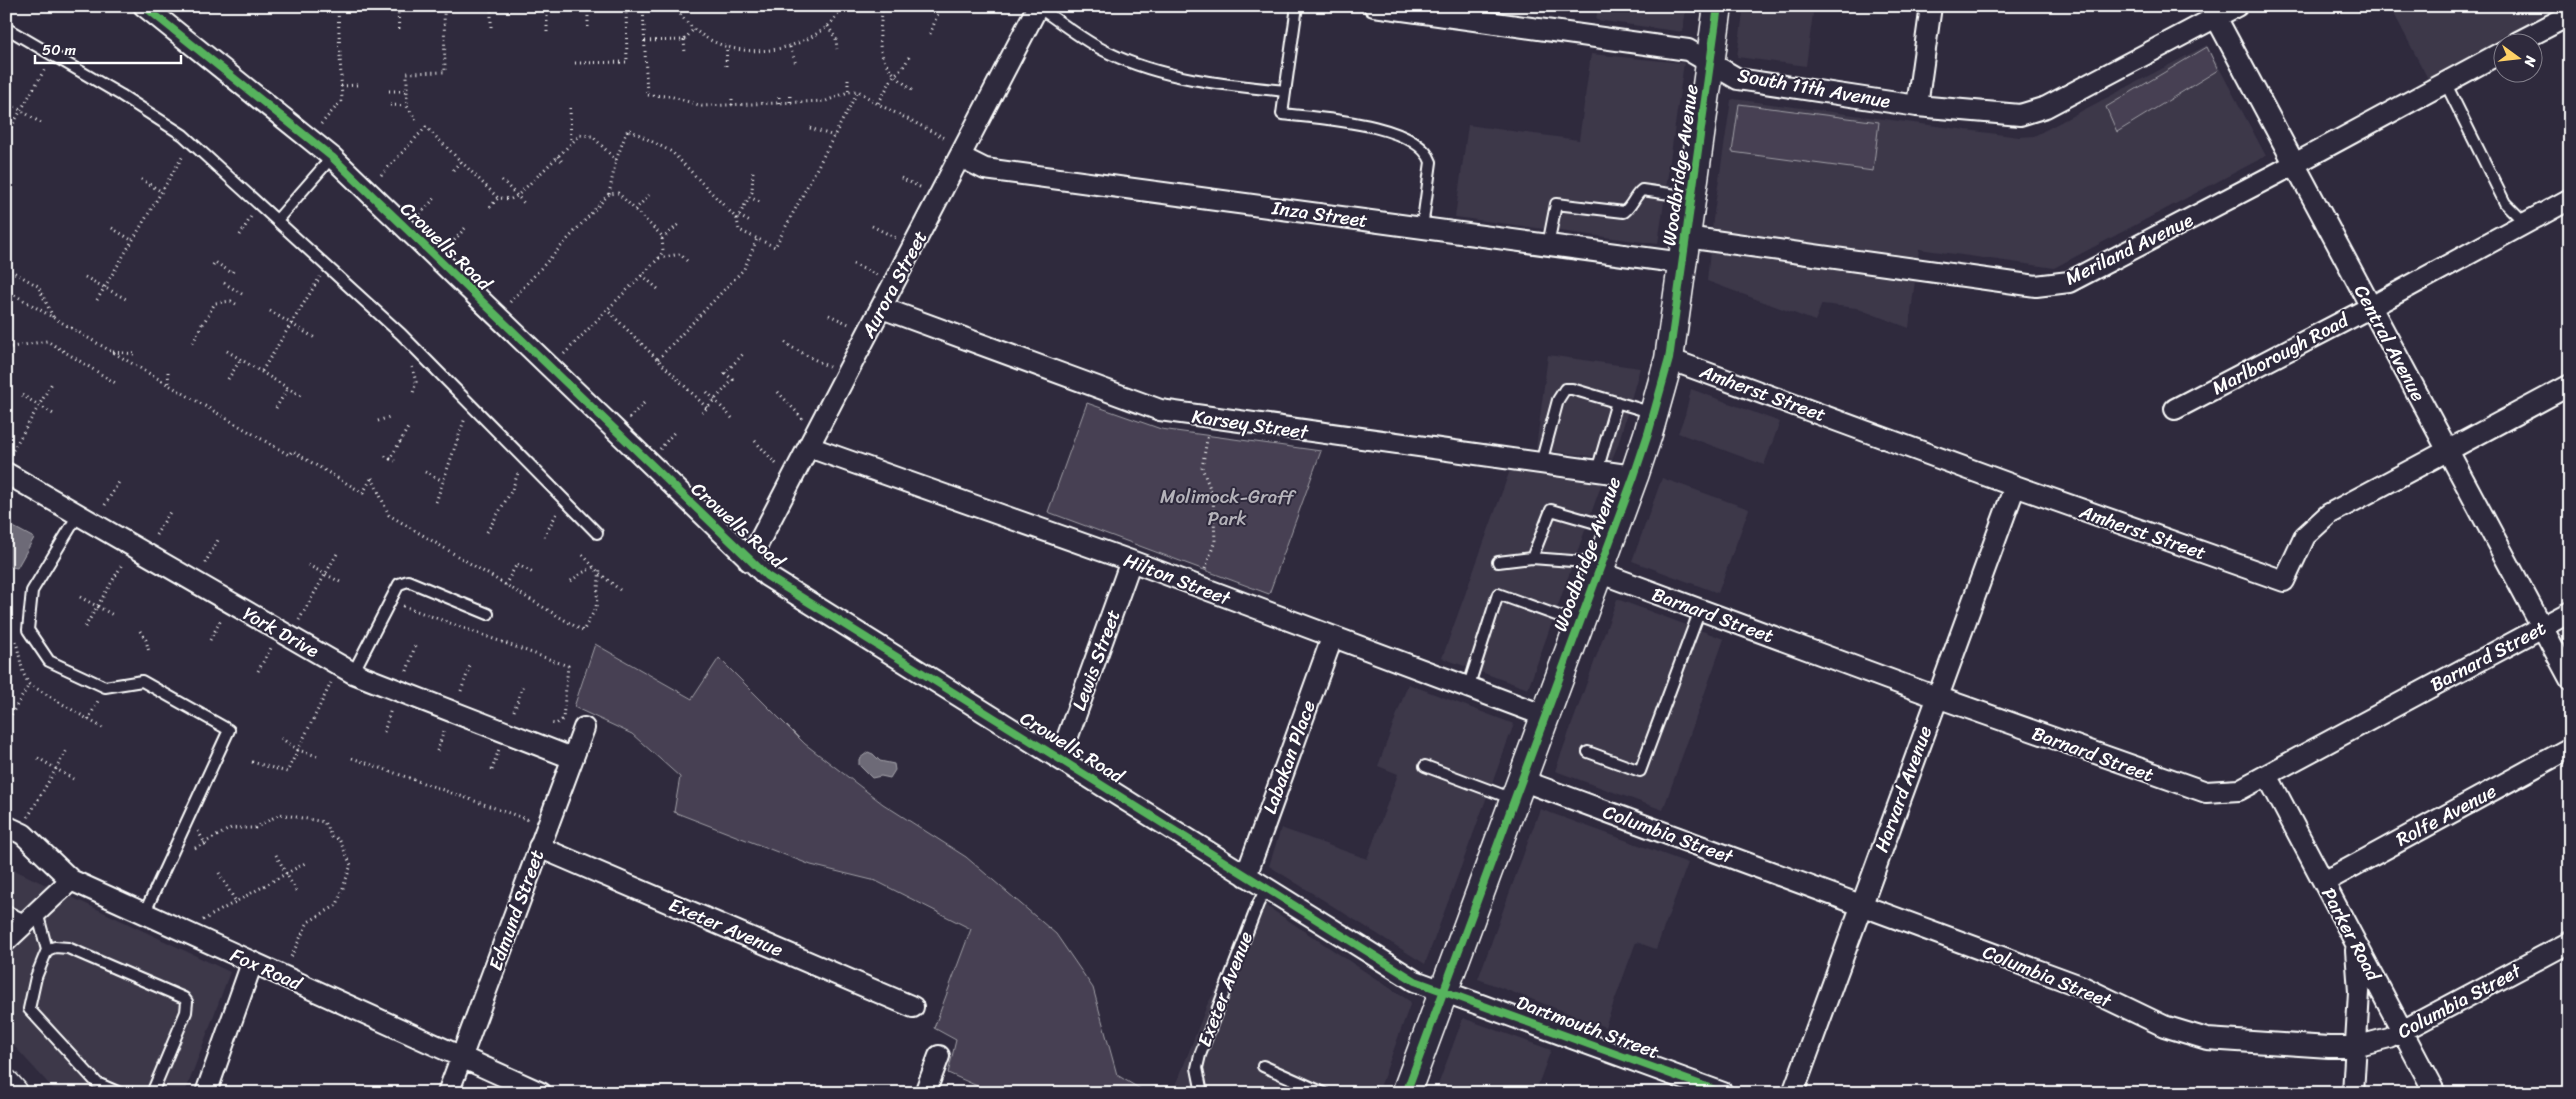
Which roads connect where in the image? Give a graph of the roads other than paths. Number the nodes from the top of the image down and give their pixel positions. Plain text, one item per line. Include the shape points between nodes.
1 (1038, 6) edge
2 (1297, 6) edge
3 (1374, 6) edge
4 (1718, 6) edge
5 (1931, 6) edge
6 (2237, 6) edge
7 (147, 7) edge
8 (2213, 12) edge
9 (2570, 15) edge
10 (6, 28) edge
11 (2537, 32) edge
12 (2494, 55) edge
13 (1710, 63) junction
14 (2445, 82) junction
15 (1285, 92) junction
16 (1917, 106) junction
17 (332, 157) junction
18 (961, 157) junction
19 (2293, 165) junction
20 (1692, 198) junction
21 (2570, 199) edge
22 (277, 220) junction
23 (2525, 223) junction
24 (1422, 228) junction
25 (1548, 245) junction
26 (1684, 250) junction
27 (2371, 307) junction
28 (882, 308) junction
29 (1669, 359) junction
30 (2570, 385) edge
31 (1617, 402) junction
32 (2175, 409) dead end
33 (1654, 413) junction
34 (808, 446) junction
35 (2448, 451) junction
36 (1541, 463) junction
37 (1597, 471) junction
38 (6, 473) edge
39 (1634, 476) junction
40 (2015, 486) junction
41 (78, 515) junction
42 (1614, 528) junction
43 (597, 533) dead end
44 (1532, 558) junction
45 (749, 561) junction
46 (1131, 561) junction
47 (1498, 562) dead end
48 (1598, 572) junction
49 (1700, 610) junction
50 (2570, 612) edge
51 (488, 614) dead end
52 (1579, 623) junction
53 (2542, 626) junction
54 (1332, 638) junction
55 (353, 673) junction
56 (2570, 679) edge
57 (1468, 688) junction
58 (1937, 697) junction
59 (1544, 716) junction
60 (584, 728) dead end
61 (2570, 748) edge
62 (1588, 752) dead end
63 (572, 758) junction
64 (1060, 758) junction
65 (1425, 766) dead end
66 (2267, 775) junction
67 (1518, 790) junction
68 (6, 826) edge
69 (539, 847) junction
70 (1246, 876) junction
71 (71, 880) junction
72 (2324, 882) junction
73 (1266, 888) junction
74 (1861, 905) junction
75 (6, 911) edge
76 (144, 914) junction
77 (32, 916) junction
78 (6, 941) edge
79 (2356, 941) junction
80 (2570, 942) edge
81 (47, 950) junction
82 (252, 963) junction
83 (1444, 992) junction
84 (913, 1007) dead end
85 (2402, 1032) junction
86 (2355, 1047) junction
87 (939, 1056) dead end
88 (461, 1057) junction
89 (1263, 1066) dead end
90 (6, 1084) edge
91 (14, 1093) edge
92 (120, 1093) edge
93 (152, 1093) edge
94 (206, 1093) edge
95 (448, 1093) edge
96 (541, 1093) edge
97 (925, 1093) edge
98 (1202, 1093) edge
99 (1324, 1093) edge
100 (1406, 1093) edge
101 (1723, 1093) edge
102 (1793, 1093) edge
103 (2353, 1093) edge
104 (2435, 1093) edge

1 - 15 lane via 1109,53 1179,76
1 - 18 street, Aurora Street
2 - 15 lane
3 - 13 street, South 11th Avenue via 1688,50
4 - 13 main road, Woodbridge Avenue
5 - 16 street
6 - 8 street, South 11th Avenue
7 - 17 street, Crowells Road
8 - 16 street, South 11th Avenue via 2038,111 2020,115
8 - 19 street, Central Avenue
9 - 11 street
10 - 22 lane via 121,95 191,142
12 - 14 street, Meriland Avenue
13 - 16 street, South 11th Avenue via 1738,79
13 - 20 main road, Woodbridge Avenue
14 - 19 street, Meriland Avenue
14 - 23 lane via 2505,203
15 - 24 lane via 1282,114 1364,125 1393,133 1418,145 1428,154 1431,162
17 - 22 lane
17 - 45 street, Crowells Road
18 - 24 street, Inza Street via 985,169
18 - 28 street, Aurora Street
19 - 26 street, Meriland Avenue via 2069,282 2051,285
19 - 27 street, Central Avenue
20 - 25 lane via 1642,190 1624,212 1556,204
20 - 26 main road, Woodbridge Avenue
21 - 23 street, Marlborough Road
22 - 43 lane via 401,334
23 - 27 street, Marlborough Road
24 - 25 street, Inza Street
25 - 26 street, Inza Street
26 - 29 main road, Woodbridge Avenue
27 - 32 street, Marlborough Road
27 - 35 street, Central Avenue
28 - 34 street, Aurora Street
28 - 36 street, Karsey Street via 1160,410
29 - 33 main road, Woodbridge Avenue
29 - 40 street, Amherst Street
30 - 35 street, Amherst Street
31 - 33 lane
31 - 36 lane via 1565,389 1558,400
31 - 37 lane
33 - 39 main road, Woodbridge Avenue
34 - 45 street, Aurora Street
34 - 46 street, Hilton Street
35 - 40 street, Amherst Street via 2317,523 2296,551 2284,581
35 - 53 street, Central Avenue
36 - 37 street, Karsey Street
37 - 39 street, Karsey Street
38 - 41 street, York Drive
39 - 42 main road, Woodbridge Avenue
40 - 58 street, Harvard Avenue
41 - 55 street, York Drive
41 - 76 lane via 32,591 28,630 49,661 105,687 142,681 229,730
42 - 44 lane via 1551,510
42 - 48 main road, Woodbridge Avenue
44 - 47 lane
44 - 48 lane via 1584,562
45 - 64 street, Crowells Road via 767,576
46 - 54 street, Hilton Street
46 - 64 street, Lewis Street
48 - 49 street, Barnard Street
48 - 52 main road, Woodbridge Avenue
49 - 58 street, Barnard Street
49 - 62 lane via 1640,771
50 - 53 street, Barnard Street
51 - 55 lane via 408,581 399,584
52 - 57 lane via 1498,594
52 - 59 main road, Woodbridge Avenue
53 - 56 street, Central Avenue
53 - 66 street, Barnard Street
54 - 57 street, Hilton Street
54 - 70 street, Labakan Place
55 - 63 street, York Drive
57 - 59 street, Hilton Street
58 - 66 street, Barnard Street via 2206,792 2239,790
58 - 74 street, Harvard Avenue
59 - 67 main road, Woodbridge Avenue
60 - 63 street, Edmund Street
61 - 72 street, Rolfe Avenue
63 - 69 street, Edmund Street
64 - 70 street, Crowells Road
65 - 67 lane
66 - 72 street, Parker Road
67 - 74 street, Columbia Street
67 - 83 main road, Woodbridge Avenue
68 - 71 street, Fox Road via 24,834
69 - 84 street, Exeter Avenue
69 - 88 street, Edmund Street
70 - 73 street, Crowells Road
71 - 76 street, Fox Road
71 - 77 street
72 - 79 street, Parker Road
73 - 83 street, Crowells Road via 1415,981
73 - 98 lane, Exeter Avenue via 1200,1055 1197,1068
74 - 86 street, Columbia Street via 2083,987 2178,1031 2222,1041
74 - 102 street, Harvard Avenue
75 - 77 lane
76 - 82 street, Fox Road
77 - 78 street
77 - 81 lane
79 - 85 street, Parker Road
79 - 86 street via 2359,992
80 - 85 street, Columbia Street
81 - 92 lane via 36,977 29,1009 97,1083
81 - 93 lane via 68,948 187,1002 186,1012
82 - 88 street, Fox Road
82 - 94 street
83 - 100 main road, Woodbridge Avenue
83 - 101 street, Dartmouth Street
85 - 86 street, Columbia Street
85 - 104 street, Parker Road
86 - 103 street
87 - 97 street
88 - 95 street, Edmund Street
88 - 96 street, Fox Road
89 - 99 lane
90 - 91 main road

